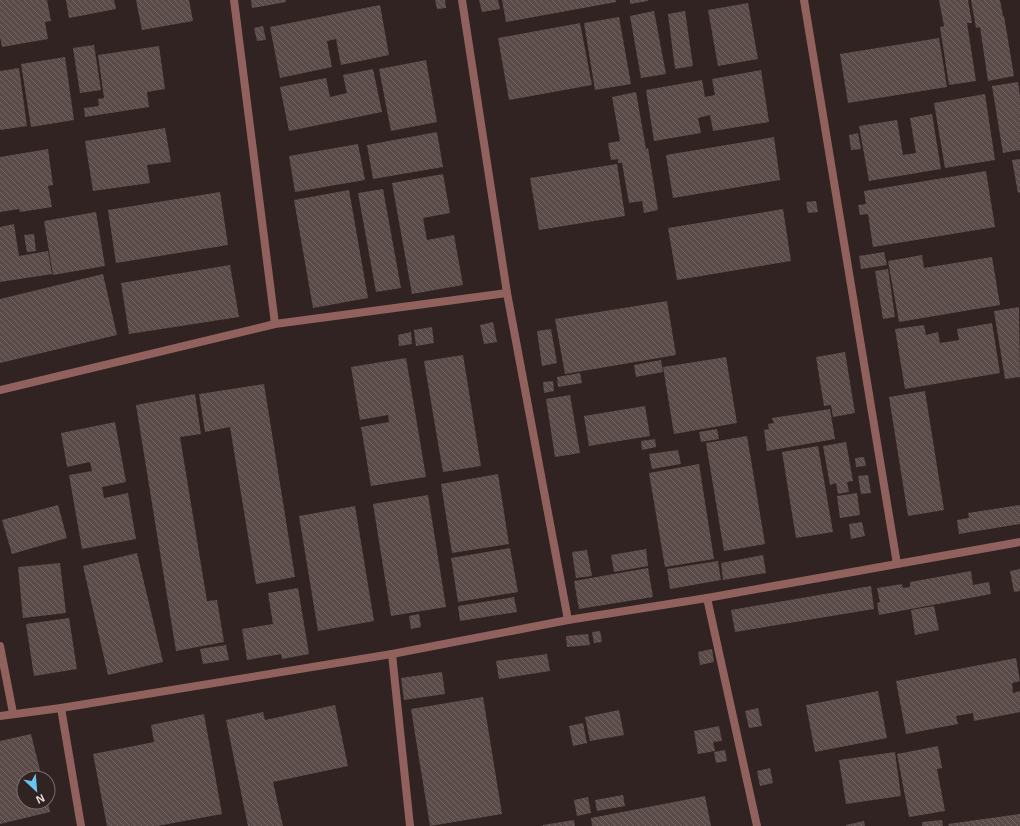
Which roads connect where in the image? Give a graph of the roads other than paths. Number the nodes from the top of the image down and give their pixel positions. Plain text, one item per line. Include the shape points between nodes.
1 (234, 0) edge
2 (462, 0) edge
3 (804, 0) edge
4 (507, 293) junction
5 (275, 324) junction
6 (0, 390) edge
7 (1020, 542) edge
8 (897, 564) junction
9 (707, 598) junction
10 (568, 620) junction
11 (0, 646) edge
12 (392, 654) junction
13 (61, 708) junction
14 (13, 713) junction
15 (0, 716) edge
16 (81, 826) edge
17 (410, 826) edge
18 (757, 826) edge

1 - 5 street
2 - 4 street
3 - 8 street
4 - 5 street
4 - 10 street
5 - 6 street
7 - 8 street
8 - 9 street
9 - 10 street
9 - 18 street
10 - 12 street
11 - 14 street
12 - 13 street
12 - 17 street
13 - 14 street
13 - 16 street
14 - 15 street

